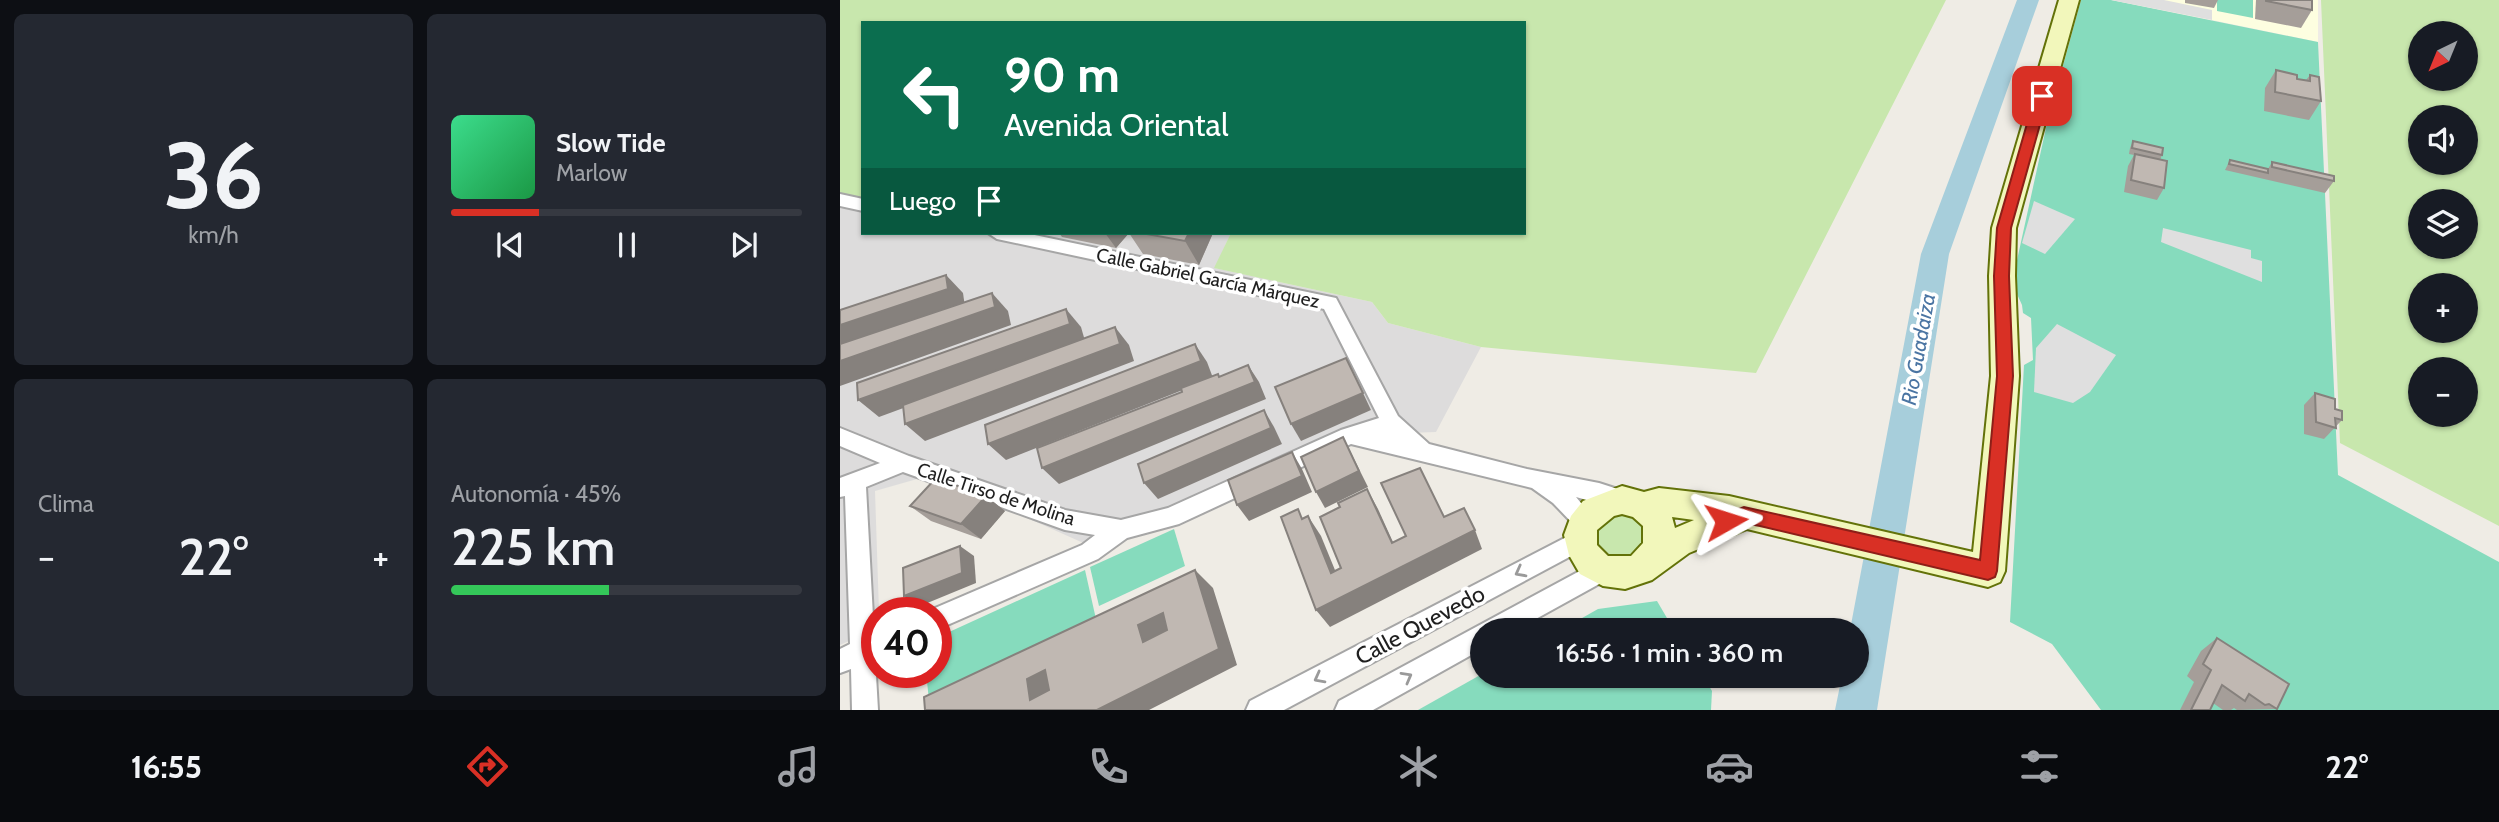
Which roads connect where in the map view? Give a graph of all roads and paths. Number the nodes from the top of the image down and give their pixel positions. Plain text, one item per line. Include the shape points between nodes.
1 (2069, 0) edge
2 (840, 200) edge
3 (861, 205) edge
4 (1007, 235) edge
5 (1391, 422) junction
6 (1348, 436) junction
7 (840, 437) edge
8 (1421, 449) junction
9 (903, 463) junction
10 (1531, 479) junction
11 (848, 485) edge
12 (1633, 503) junction
13 (1744, 515) junction
14 (1121, 530) junction
15 (1582, 530) junction
16 (1652, 560) junction
17 (1602, 570) junction
18 (863, 597) edge
19 (952, 612) edge
20 (1515, 618) edge
21 (1470, 643) edge
22 (861, 652) edge
23 (840, 661) edge
24 (867, 688) edge
25 (865, 710) edge
26 (1259, 710) edge
27 (1348, 710) edge

1 - 13 street via 2004,228 2005,376 1988,571
2 - 3 street
4 - 5 street, Calle Gabriel García Márquez via 1330,303
5 - 6 street, Calle Tirso de Molina
5 - 8 street
6 - 8 street
6 - 14 street, Calle Tirso de Molina via 1171,517
7 - 9 street, Calle Tirso de Molina
8 - 10 street
9 - 11 street
9 - 14 street, Calle Tirso de Molina via 1065,520
10 - 12 street via 1594,489
10 - 15 street via 1561,496
11 - 18 street
12 - 13 street via 1659,502
12 - 15 street via 1600,505
12 - 16 street via 1658,521 1661,541
13 - 16 street via 1677,542
14 - 19 street via 1090,552
15 - 17 street via 1587,558
15 -> 26 street, Calle Quevedo
16 - 17 street via 1629,573
17 - 20 street, Calle Quevedo
27 -> 21 street, Calle Quevedo
22 - 23 street
24 - 25 street

